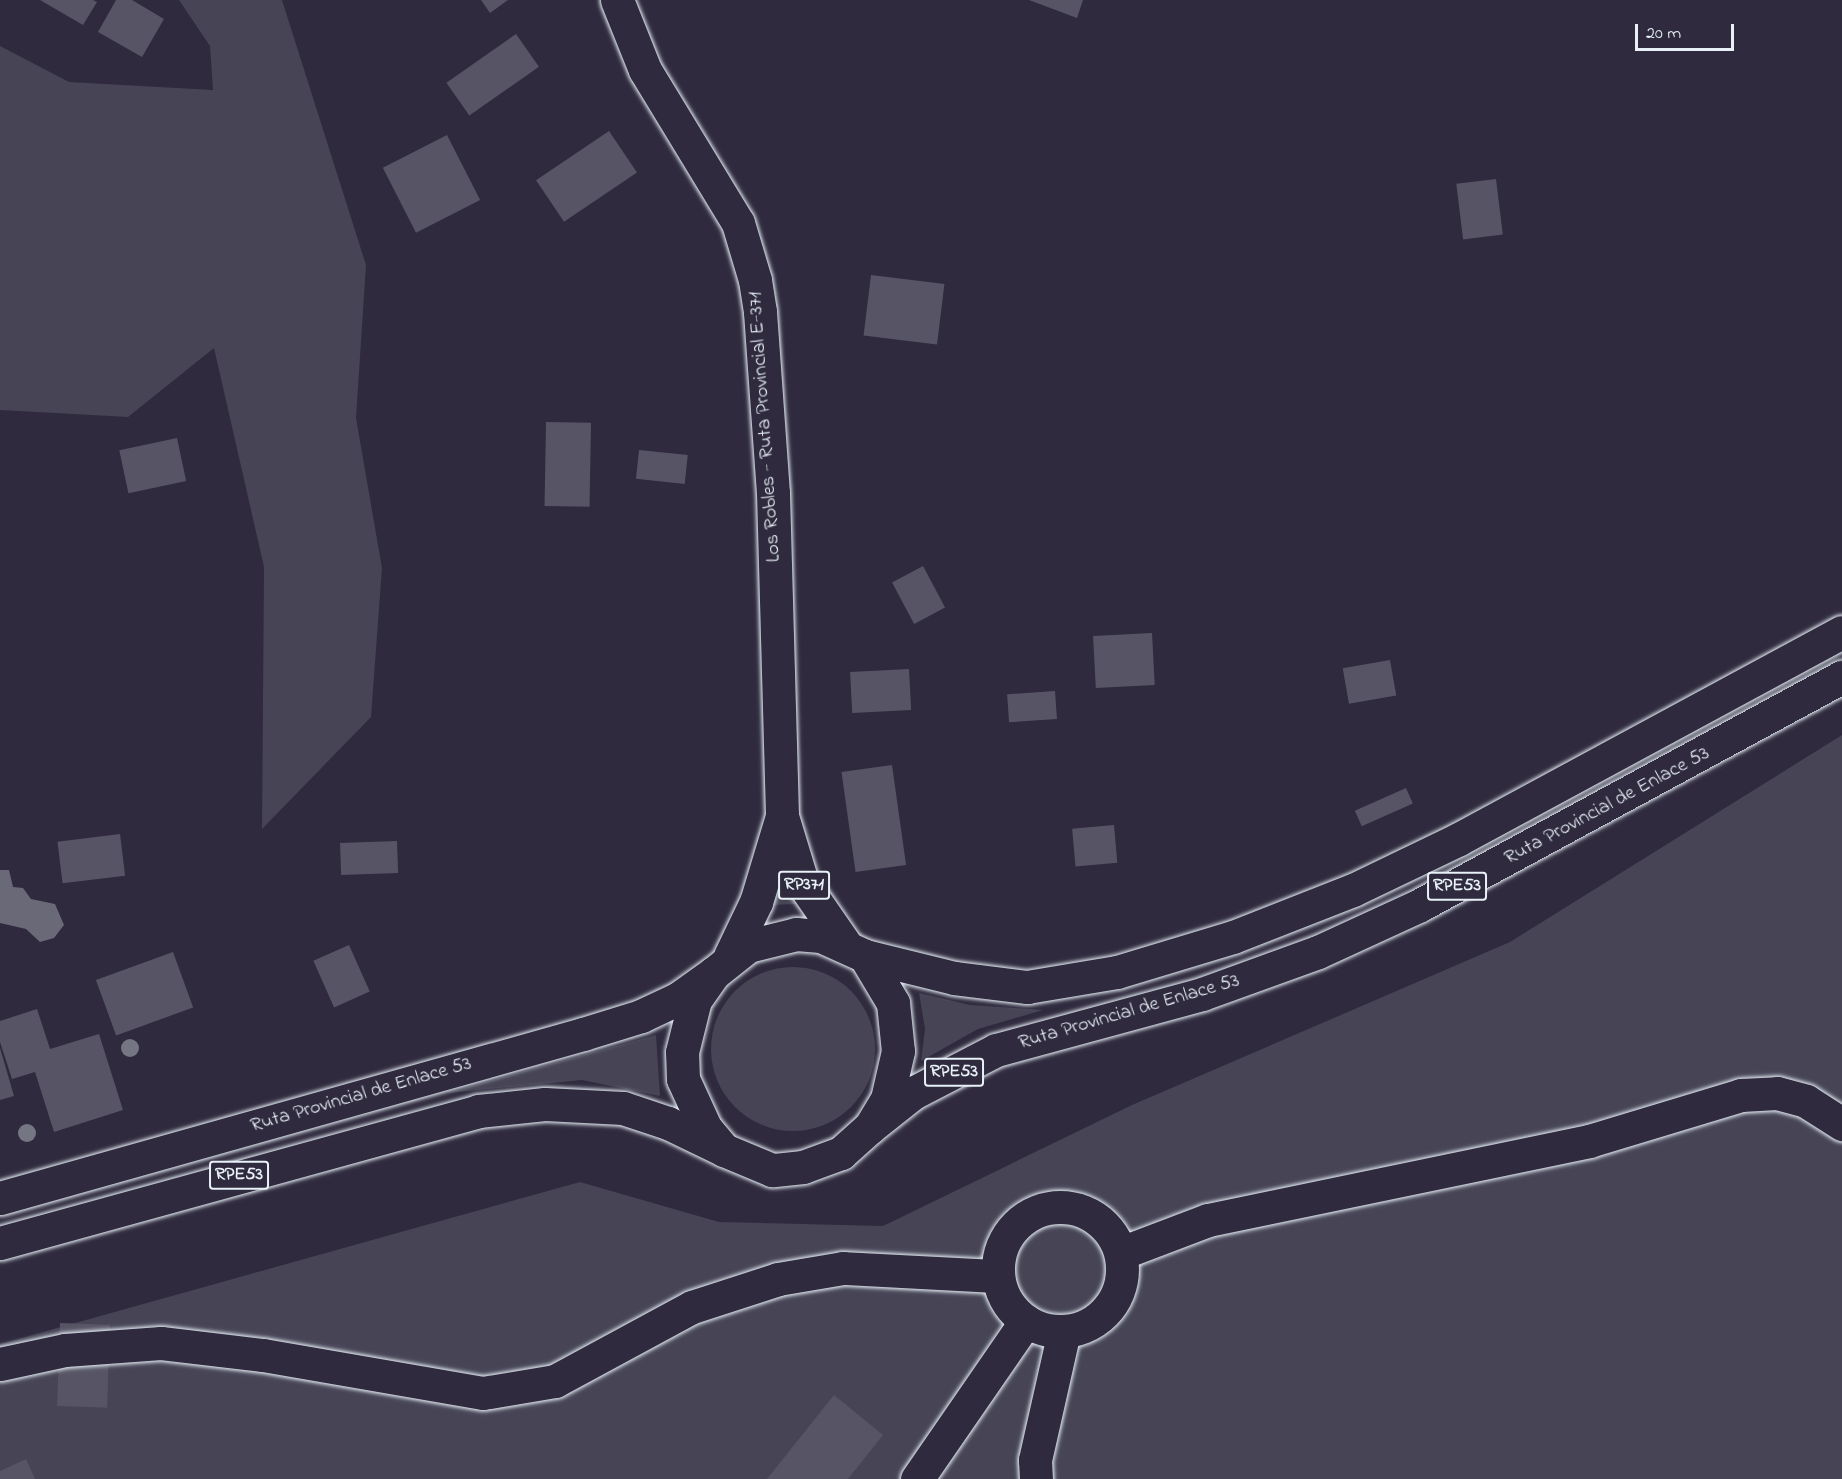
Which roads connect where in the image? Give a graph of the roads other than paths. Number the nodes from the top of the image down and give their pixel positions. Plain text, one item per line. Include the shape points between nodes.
1 (617, 0) edge
2 (1842, 632) edge
3 (1842, 677) edge
4 (782, 816) junction
5 (855, 950) junction
6 (722, 965) junction
7 (1842, 1124) edge
8 (870, 1127) junction
9 (724, 1150) junction
10 (0, 1198) edge
11 (0, 1243) edge
12 (1121, 1253) junction
13 (998, 1276) junction
14 (1026, 1321) junction
15 (1064, 1331) junction
16 (0, 1364) edge
17 (917, 1479) edge
18 (1036, 1479) edge

1 - 4 main road, Los Robles - Ruta Provincial E-371 / RP371 via 645,70 729,205 755,280 773,493
2 - 5 main road, Ruta Provincial de Enlace 53 / RPE53 via 1459,839 1353,890 1233,937 1117,972 1027,987 954,978
3 - 8 main road, Ruta Provincial de Enlace 53 / RPE53 via 1420,905 1318,952 1202,994 996,1050 913,1093
4 - 5 main road, RP371 via 802,882
4 - 6 main road, RP371 via 756,902
5 - 6 main road, RPE53 via 796,933 771,937
5 - 8 main road, RPE53 via 882,979 898,1025 894,1076
6 - 9 main road via 685,1025 683,1079 691,1105
6 - 10 main road, Ruta Provincial de Enlace 53 / RPE53 via 679,998 583,1034
7 - 12 main road via 1806,1101 1777,1094 1741,1095 1589,1141 1208,1220
8 - 9 main road, RPE53 via 841,1153 803,1167 772,1170
9 - 11 main road, RPE53 via 668,1123 623,1108 545,1104 478,1111
12 - 13 main road via 1111,1231 1094,1215 1071,1207 1048,1207 1026,1215 1009,1231 999,1252
12 - 15 main road via 1123,1275 1117,1296 1103,1314 1085,1326
13 - 14 main road via 1012,1309
13 - 16 main road via 843,1268 778,1279 692,1307 555,1381 483,1393 263,1355 161,1343 65,1350
14 - 15 main road
14 - 17 main road
15 - 18 main road via 1035,1460

